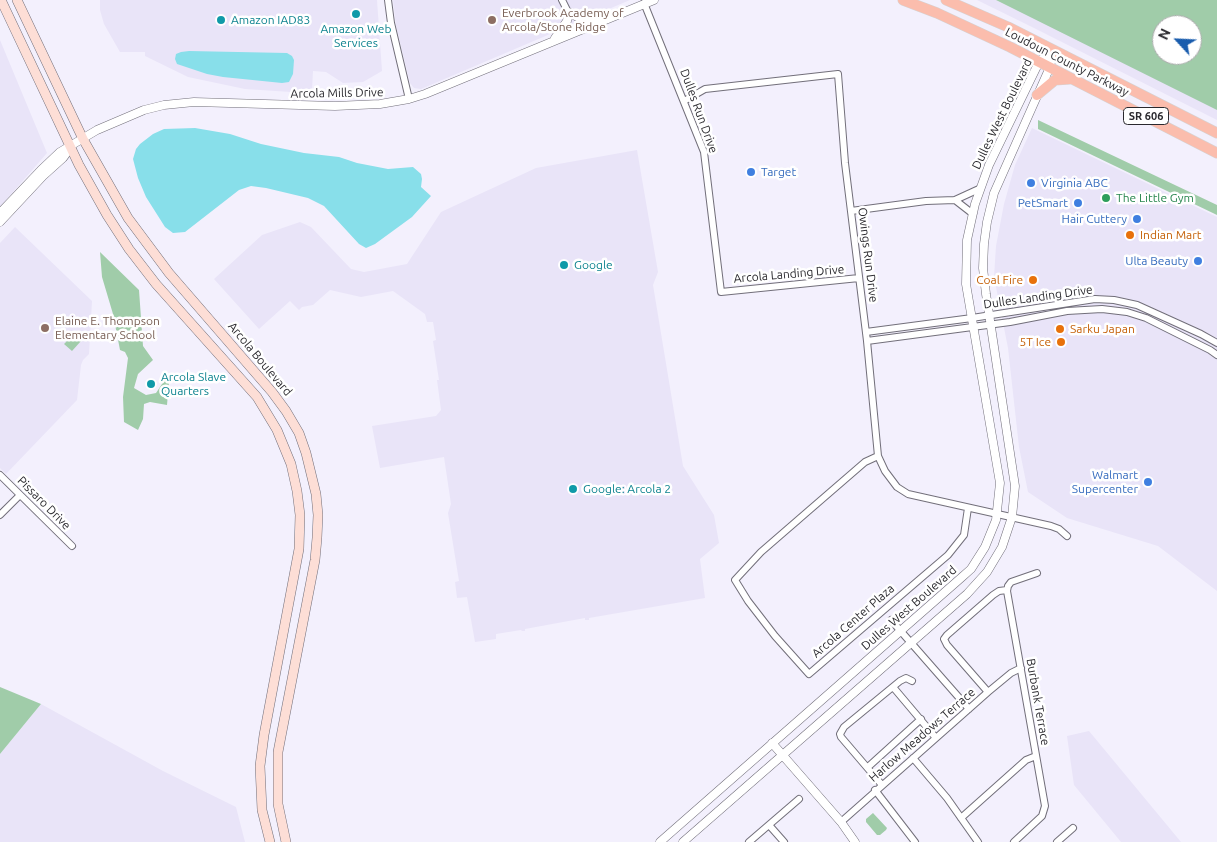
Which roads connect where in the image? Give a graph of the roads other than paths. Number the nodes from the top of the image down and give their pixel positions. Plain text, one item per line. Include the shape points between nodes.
1 (1, 0) edge
2 (17, 0) edge
3 (388, 0) edge
4 (562, 0) edge
5 (654, 0) edge
6 (903, 0) edge
7 (946, 0) edge
8 (644, 3) junction
9 (568, 12) junction
10 (598, 22) junction
11 (554, 40) junction
12 (1053, 50) junction
13 (1039, 62) junction
14 (1050, 67) junction
15 (1075, 80) junction
16 (1037, 95) junction
17 (409, 99) junction
18 (684, 101) junction
19 (1217, 133) edge
20 (83, 139) junction
21 (70, 147) junction
22 (1217, 153) edge
23 (979, 189) junction
24 (955, 200) junction
25 (851, 211) junction
26 (0, 213) edge
27 (973, 214) junction
28 (0, 222) edge
29 (859, 278) junction
30 (721, 292) joint
31 (989, 315) junction
32 (972, 318) junction
33 (991, 325) junction
34 (973, 327) junction
35 (866, 332) junction
36 (867, 341) junction
37 (1217, 343) edge
38 (1217, 355) edge
39 (878, 456) junction
40 (0, 475) edge
41 (20, 495) junction
42 (968, 508) junction
43 (997, 514) junction
44 (0, 516) edge
45 (1012, 517) junction
46 (1067, 536) dead end
47 (72, 546) dead end
48 (1037, 573) dead end
49 (1008, 590) junction
50 (891, 620) dead end
51 (901, 631) junction
52 (911, 642) junction
53 (1021, 668) junction
54 (912, 681) dead end
55 (893, 687) junction
56 (988, 692) junction
57 (969, 709) junction
58 (920, 719) junction
59 (936, 738) junction
60 (772, 743) junction
61 (782, 755) junction
62 (1036, 756) junction
63 (913, 758) junction
64 (868, 767) junction
65 (882, 785) junction
66 (875, 790) junction
67 (799, 799) dead end
68 (961, 818) junction
69 (841, 822) junction
70 (769, 825) junction
71 (1074, 828) dead end
72 (270, 842) edge
73 (286, 842) edge
74 (660, 842) edge
75 (683, 842) edge
76 (749, 842) edge
77 (784, 842) edge
78 (855, 842) edge
79 (915, 842) edge
80 (978, 842) edge
81 (1014, 842) edge
82 (1057, 842) edge

1 - 21 main road
2 - 20 main road, Arcola Boulevard
3 - 17 street
4 - 9 street
5 - 8 street, Arcola Mills Drive
6 - 13 main road, Loudoun County Parkway / SR 606
7 - 12 main road, Loudoun County Parkway / SR 606
8 - 10 street, Arcola Mills Drive
8 - 18 street, Dulles Run Drive
9 - 10 street via 583,20
9 - 11 street via 567,21
10 - 11 street, Arcola Mills Drive
11 - 17 street, Arcola Mills Drive
12 - 13 street, Dulles West Boulevard
12 - 14 street, Dulles West Boulevard
12 - 19 main road, Loudoun County Parkway / SR 606
13 - 14 main road, Loudoun County Parkway / SR 606
13 - 23 street, Dulles West Boulevard
14 - 15 main road, Loudoun County Parkway / SR 606
14 - 16 street, Dulles West Boulevard
15 - 16 main road via 1058,79
15 - 22 main road, Loudoun County Parkway / SR 606
16 - 31 street, Dulles West Boulevard via 998,182 987,222 983,268
17 - 20 street, Arcola Mills Drive via 335,106 171,104 134,114
18 - 25 street, Owings Run Drive via 705,89 838,74
18 - 30 street, Dulles Run Drive via 705,158
20 - 21 street, Arcola Mills Drive
20 - 73 main road, Arcola Boulevard via 128,218 169,273 272,392 299,433 306,453 316,494 317,538 278,752 278,804
21 - 26 street, Arcola Mills Drive via 52,159
21 - 28 street, Arcola Mills Drive via 64,158
21 - 72 main road via 129,249 257,397 278,430 292,464 299,505 299,549 260,766 262,810
23 - 24 street
23 - 27 street, Dulles West Boulevard
24 - 25 street
24 - 27 street
25 - 29 street, Owings Run Drive
27 - 32 street, Dulles West Boulevard via 967,240 966,270
29 - 30 street, Arcola Landing Drive
29 - 35 street, Owings Run Drive
31 - 32 street, Dulles Landing Drive
31 - 33 street, Dulles West Boulevard
31 - 37 street, Dulles Landing Drive via 1084,300 1114,300 1152,311
32 - 34 street, Dulles West Boulevard
32 - 35 street, Dulles Landing Drive
33 - 34 street, Dulles Landing Drive
33 - 38 street, Dulles Landing Drive via 1077,310 1115,310 1146,318
33 - 45 street, Dulles West Boulevard via 1015,477
34 - 36 street, Dulles Landing Drive
34 - 43 street, Dulles West Boulevard via 999,478
35 - 36 street, Owings Run Drive
36 - 39 street, Owings Run Drive
39 - 42 street, Owings Run Drive via 889,478 902,490
39 - 42 street, Arcola Center Plaza via 865,462 761,552 735,580 775,636 810,674 948,555 964,536
40 - 41 street, Pissaro Drive
41 - 44 street
41 - 47 street, Pissaro Drive
42 - 43 street, Owings Run Drive
43 - 45 street, Owings Run Drive
43 - 51 street, Dulles West Boulevard via 985,547 971,568
45 - 46 street, Owings Run Drive via 1051,526
45 - 52 street, Dulles West Boulevard via 1002,547 979,582
48 - 49 street via 1012,582
49 - 53 street, Burbank Terrace
49 - 56 street via 994,594 944,639
50 - 51 street
51 - 52 street
51 - 60 street, Dulles West Boulevard
52 - 57 street
52 - 61 street, Dulles West Boulevard
53 - 56 street, Harlow Meadows Terrace
53 - 62 street, Burbank Terrace
54 - 55 street via 904,678
55 - 58 street
55 - 64 street via 844,727 840,734
56 - 57 street, Harlow Meadows Terrace
57 - 59 street, Harlow Meadows Terrace
58 - 59 street
58 - 64 street
59 - 63 street, Harlow Meadows Terrace
60 - 61 street
60 - 74 street, Dulles West Boulevard
61 - 69 street
61 - 75 street, Dulles West Boulevard
62 - 68 street via 1026,760
62 - 81 street, Burbank Terrace via 1045,810
63 - 65 street, Harlow Meadows Terrace
63 - 68 street
64 - 65 street
65 - 66 street, Harlow Meadows Terrace
66 - 69 street, Harlow Meadows Terrace
66 - 79 street
67 - 70 street
68 - 80 street
69 - 78 street
70 - 76 street
70 - 77 street
71 - 82 street

